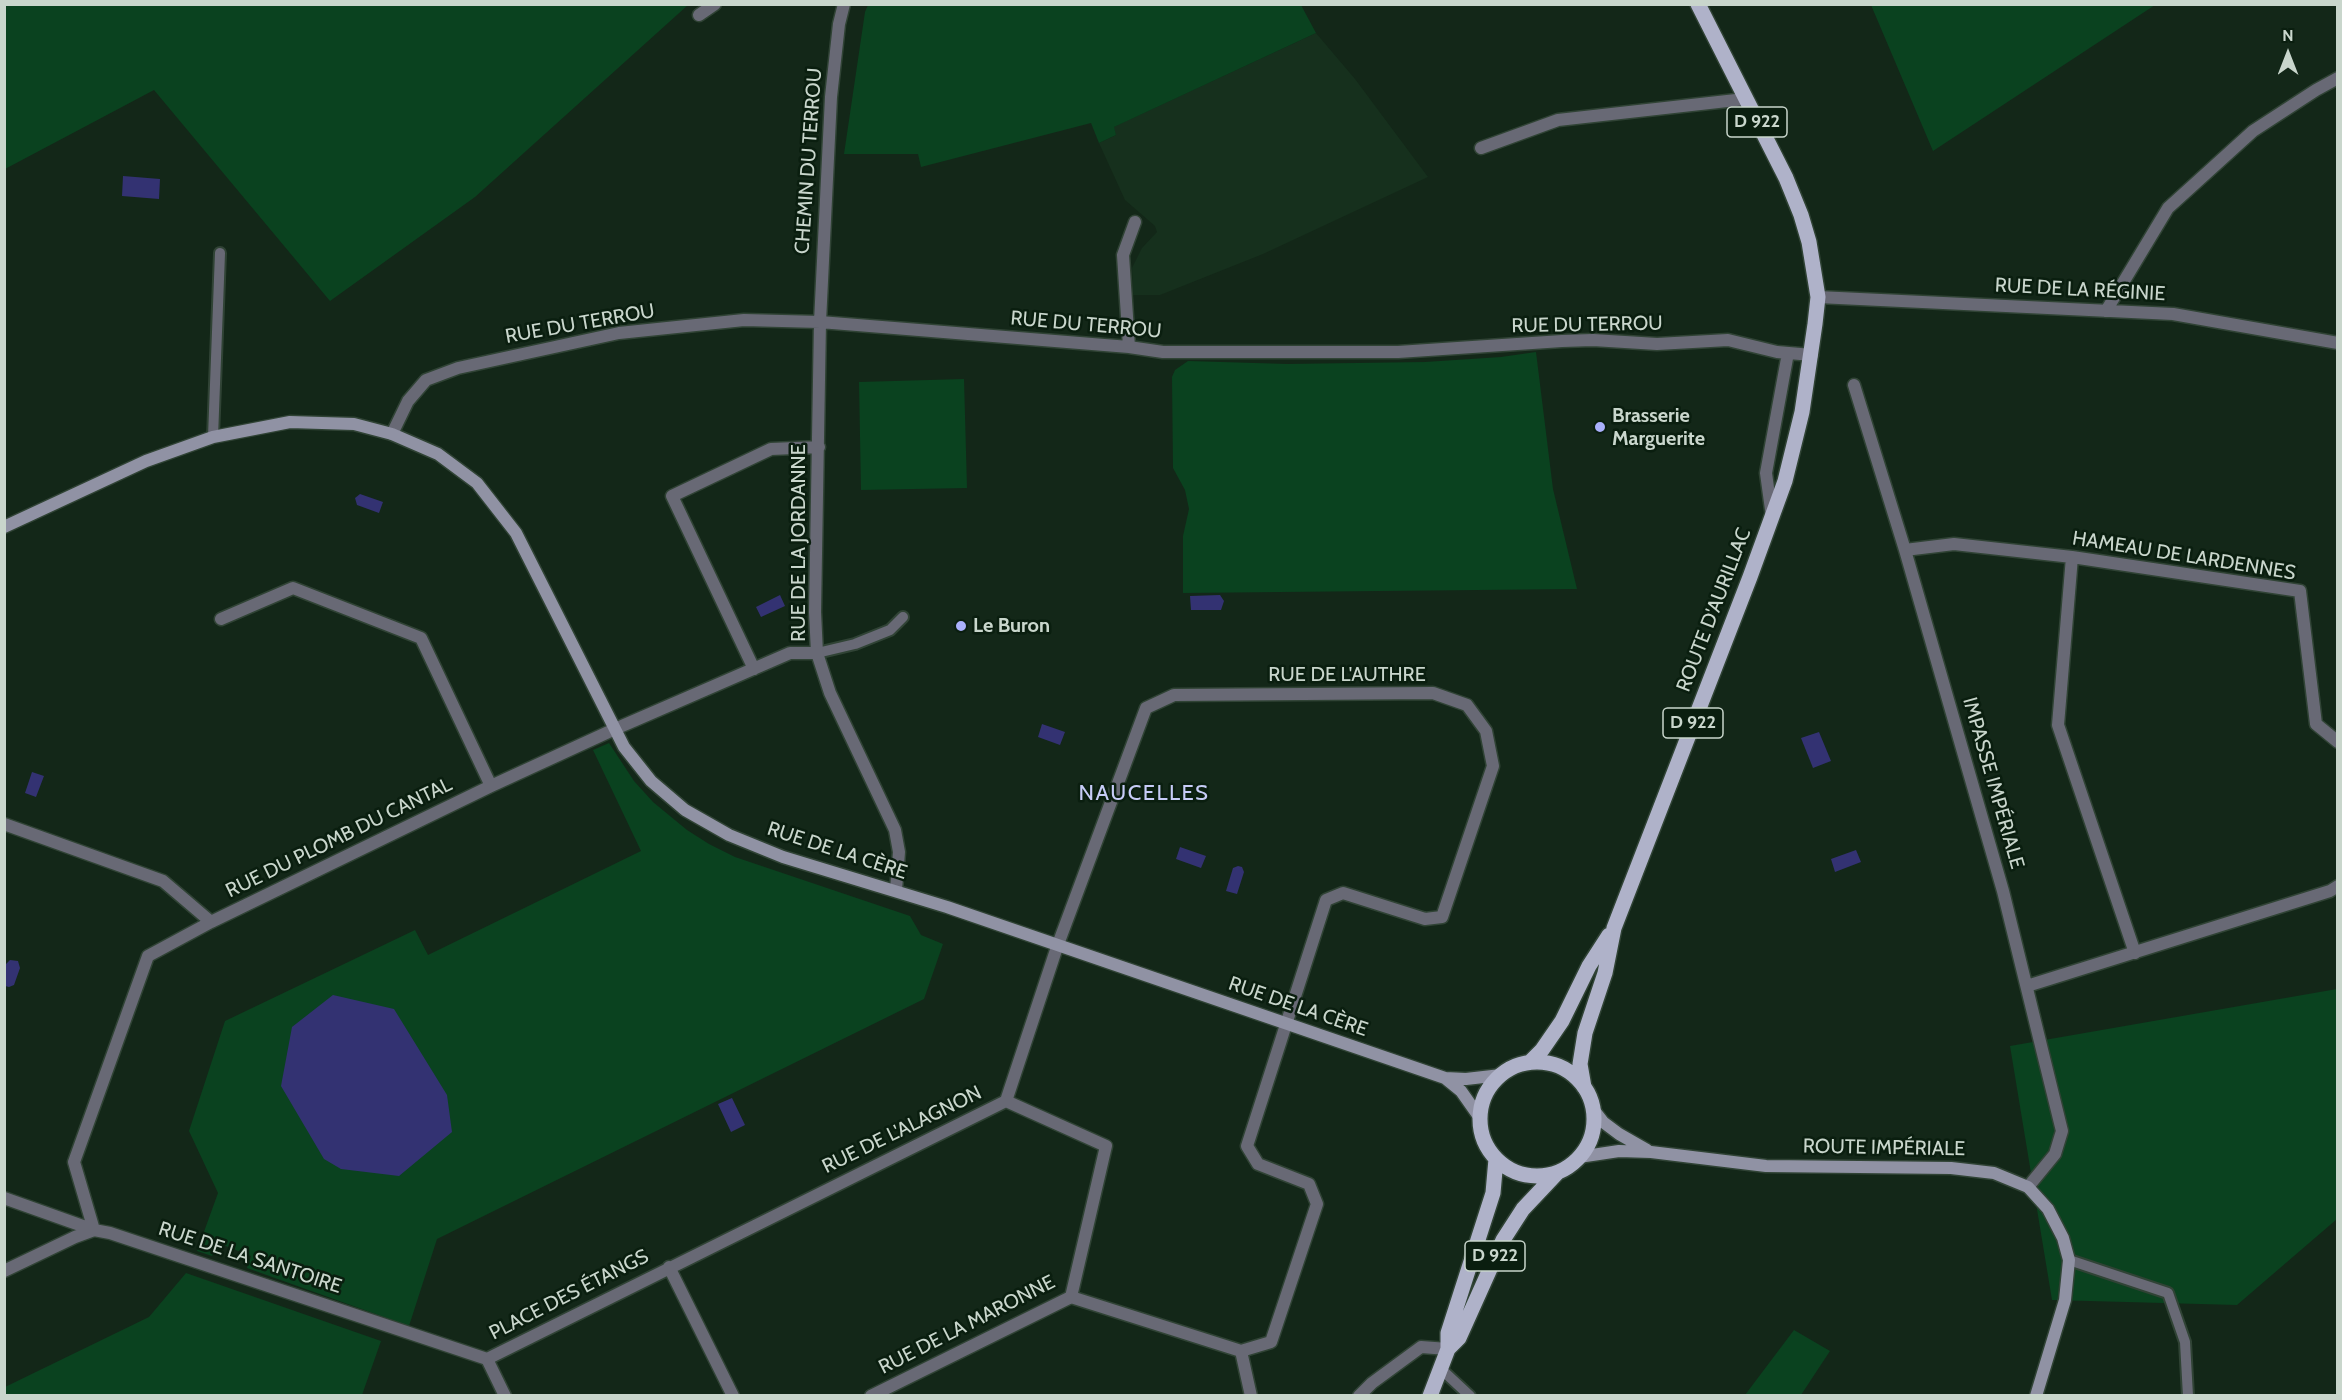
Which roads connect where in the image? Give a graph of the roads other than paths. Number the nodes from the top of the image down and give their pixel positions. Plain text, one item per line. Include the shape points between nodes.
1 (715, 4) edge
2 (844, 4) edge
3 (1698, 4) edge
4 (699, 15) dead end
5 (2337, 78) edge
6 (1745, 99) junction
7 (1481, 148) dead end
8 (1135, 222) dead end
9 (220, 253) dead end
10 (1818, 297) junction
11 (2106, 311) junction
12 (820, 322) junction
13 (2337, 343) edge
14 (1129, 347) junction
15 (1788, 353) junction
16 (1812, 355) junction
17 (1854, 385) dead end
18 (392, 434) junction
19 (213, 437) junction
20 (819, 447) junction
21 (1772, 519) junction
22 (4, 527) edge
23 (1905, 550) junction
24 (2072, 556) junction
25 (903, 617) dead end
26 (221, 619) dead end
27 (817, 653) junction
28 (754, 669) junction
29 (615, 729) junction
30 (2337, 742) edge
31 (491, 786) junction
32 (4, 824) edge
33 (2337, 886) edge
34 (896, 890) junction
35 (211, 922) junction
36 (1614, 928) junction
37 (1058, 946) junction
38 (2135, 953) junction
39 (2027, 986) junction
40 (1285, 1024) junction
41 (1530, 1062) junction
42 (1501, 1074) junction
43 (1445, 1077) junction
44 (1584, 1087) junction
45 (1006, 1101) junction
46 (1593, 1109) junction
47 (1480, 1118) junction
48 (1651, 1152) junction
49 (1579, 1157) junction
50 (1496, 1159) junction
51 (1557, 1172) junction
52 (2028, 1187) junction
53 (4, 1198) edge
54 (94, 1230) junction
55 (2069, 1260) junction
56 (669, 1267) junction
57 (4, 1271) edge
58 (1071, 1297) junction
59 (1448, 1349) junction
60 (1241, 1351) junction
61 (487, 1359) junction
62 (1440, 1368) junction
63 (505, 1395) edge
64 (733, 1395) edge
65 (872, 1395) edge
66 (1251, 1395) edge
67 (1359, 1395) edge
68 (1430, 1395) edge
69 (1470, 1395) edge
70 (2036, 1395) edge
71 (2188, 1395) edge

1 - 4 street
2 - 12 street, CHEMIN DU TERROU via 831,97
3 - 6 main road, D 922
5 - 11 street via 2253,131 2168,208
6 - 7 street via 1558,120
6 - 10 main road, D 922 via 1801,215
8 - 14 street via 1123,255
9 - 19 lane
10 - 11 street, RUE DE LA RÉGINIE
10 - 16 main road, ROUTE D'AURILLAC / D 922
11 - 13 street, RUE DE LA RÉGINIE via 2173,314
12 - 14 street, RUE DU TERROU
12 - 18 street, RUE DU TERROU via 744,320 619,333 458,368 426,380 408,401
12 - 20 street, RUE DE LA JORDANNE
14 - 15 street, RUE DU TERROU via 1163,352 1398,352 1562,341 1657,344 1728,340
15 - 16 street, RUE DU TERROU
15 - 21 street via 1766,473
16 - 21 main road, ROUTE D'AURILLAC / D 922 via 1793,453
17 - 23 street, IMPASSE IMPÉRIALE
18 - 19 street, RUE DE LA CÈRE via 354,424 290,422
18 - 29 street, RUE DE LA CÈRE via 438,454 477,483 516,533
19 - 22 street, RUE DE LA CÈRE via 146,461
20 - 27 street, RUE DE LA JORDANNE
20 - 28 street via 771,449 672,496
21 - 36 main road, ROUTE D'AURILLAC / D 922
23 - 24 street, HAMEAU DE LARDENNES via 1954,544
23 - 39 street, IMPASSE IMPÉRIALE via 2004,891
24 - 30 street, HAMEAU DE LARDENNES via 2300,591 2316,724
24 - 38 street via 2058,725
25 - 27 lane via 890,630
26 - 31 street via 293,588 421,638
27 - 28 street, RUE DU PLOMB DU CANTAL via 790,653
27 - 34 street, RUE DE LA JORDANNE via 830,693 895,830 899,852
28 - 29 street, RUE DU PLOMB DU CANTAL
29 - 31 street, RUE DU PLOMB DU CANTAL
29 - 34 street, RUE DE LA CÈRE via 651,781 685,810 729,835 783,857
31 - 35 street, RUE DU PLOMB DU CANTAL
32 - 35 street via 163,881
33 - 38 street
34 - 37 street, RUE DE LA CÈRE
35 - 54 street, RUE DU PLOMB DU CANTAL via 148,956 74,1162
36 - 41 main road, ROUTE D'AURILLAC / D 922 via 1589,966 1562,1021
36 - 44 main road, ROUTE D'AURILLAC / D 922 via 1583,1044 1580,1065
37 - 40 street, RUE DE LA CÈRE
37 - 40 street, RUE DE L'AUTHRE via 1146,708 1174,694 1433,693 1467,705 1486,731 1493,766 1442,917 1425,919 1343,893 1326,900
37 - 45 street, RUE DE L'ALAGNON
38 - 39 street
39 - 52 street, IMPASSE IMPÉRIALE via 2062,1131 2055,1154
40 - 43 street, RUE DE LA CÈRE
40 - 60 street via 1246,1146 1258,1164 1309,1184 1317,1204 1271,1342
41 - 42 main road
41 - 44 main road via 1559,1066
42 - 43 street, RUE DE LA CÈRE via 1466,1079
42 - 47 main road via 1485,1094
43 - 47 street, RUE DE LA CÈRE via 1461,1090
44 - 46 main road
45 - 56 street, RUE DE L'ALAGNON
45 - 58 street, RUE DE LA MARONNE via 1106,1146
46 - 48 street, ROUTE IMPÉRIALE via 1619,1134
46 - 49 main road via 1593,1131
47 - 50 main road via 1484,1140
48 - 49 street, ROUTE IMPÉRIALE via 1619,1151
48 - 52 street, ROUTE IMPÉRIALE via 1766,1166 1975,1170 1995,1173
49 - 51 main road
50 - 51 main road via 1523,1174
50 - 59 main road, D 922 via 1493,1193 1448,1333
51 - 59 main road, D 922 via 1523,1209 1503,1240 1459,1338
52 - 55 street, ROUTE IMPÉRIALE via 2048,1209
53 - 54 street, RUE DE LA SANTOIRE
54 - 57 street
54 - 61 street, RUE DE LA SANTOIRE
55 - 70 street, ROUTE IMPÉRIALE via 2065,1300
55 - 71 lane via 2168,1293 2186,1342
56 - 61 street, PLACE DES ÉTANGS
56 - 64 street
58 - 60 street
58 - 65 street, RUE DE LA MARONNE
59 - 62 main road, D 922
59 - 67 street via 1421,1347
60 - 66 street
61 - 63 street
62 - 68 main road, D 922
62 - 69 lane

